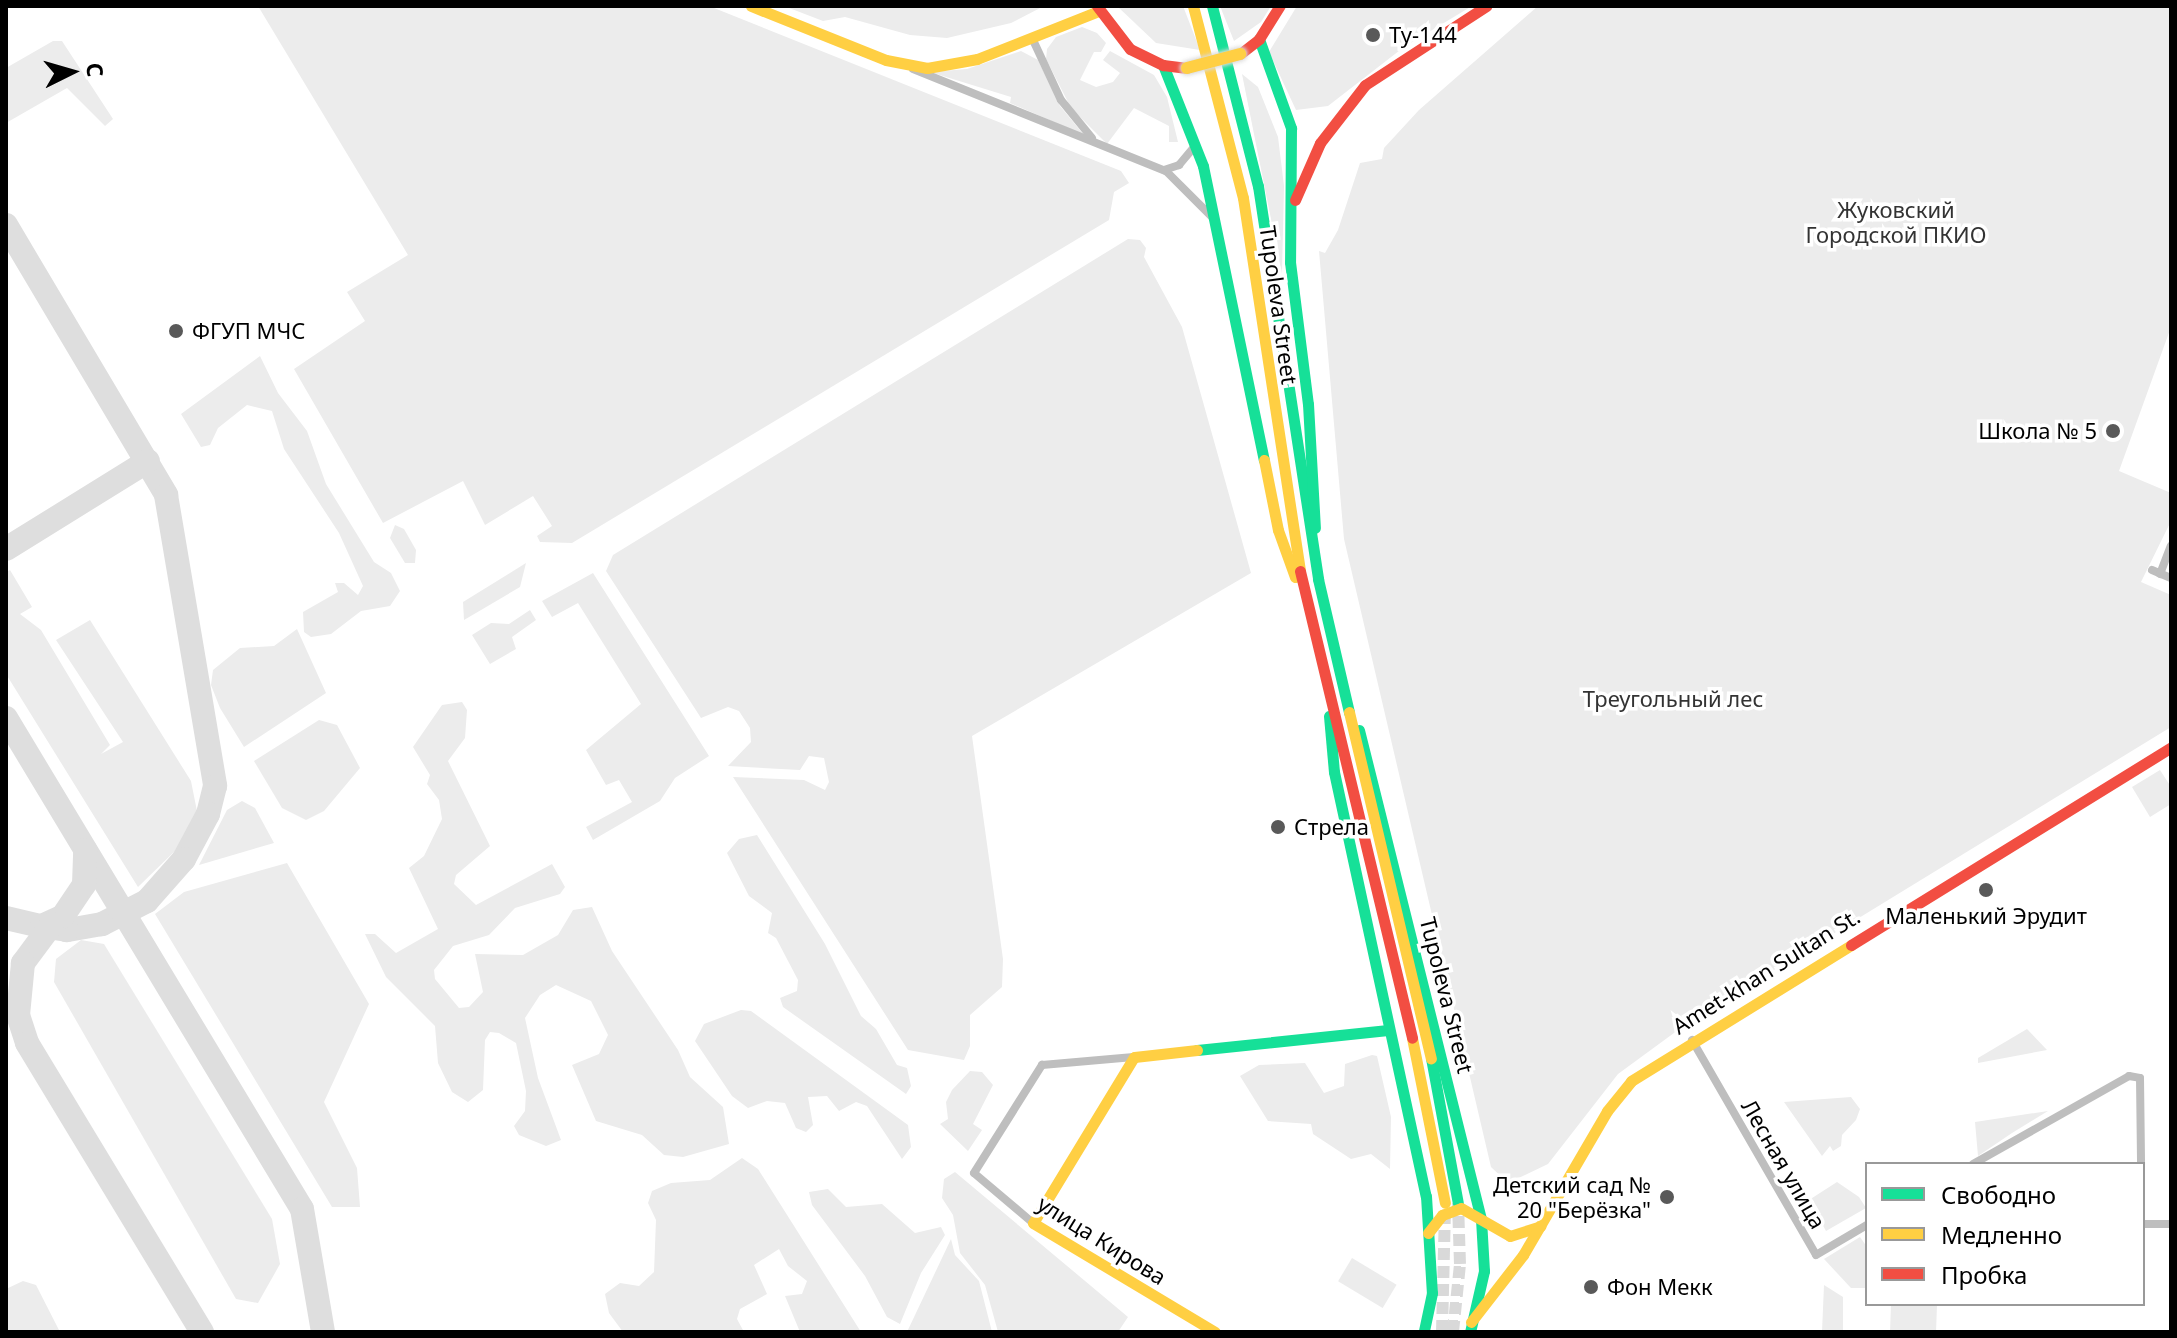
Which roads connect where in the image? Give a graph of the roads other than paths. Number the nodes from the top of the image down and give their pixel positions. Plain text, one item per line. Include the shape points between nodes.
1 (751, 6) edge
2 (1193, 6) edge
3 (1212, 6) edge
4 (1280, 6) edge
5 (1486, 6) edge
6 (1098, 8) edge
7 (1259, 39) junction
8 (1033, 40) junction
9 (1163, 65) junction
10 (905, 66) junction
11 (1197, 145) junction
12 (1102, 146) junction
13 (1163, 170) junction
14 (1216, 221) junction
15 (1289, 231) junction
16 (2171, 546) edge
17 (2171, 578) edge
18 (1318, 579) junction
19 (1308, 614) junction
20 (1341, 680) junction
21 (1326, 685) junction
22 (2171, 747) edge
23 (1388, 1030) junction
24 (1692, 1040) junction
25 (1134, 1057) junction
26 (1976, 1162) edge
27 (2141, 1162) edge
28 (1481, 1219) junction
29 (1033, 1223) junction
30 (2145, 1224) edge
31 (2169, 1224) dead end
32 (1540, 1226) junction
33 (1865, 1226) edge
34 (1428, 1233) junction
35 (1471, 1327) edge
36 (1215, 1332) edge
37 (1424, 1332) edge
38 (1484, 1332) edge

1 - 10 main road
2 - 19 main road, Tupoleva Street via 1243,198 1282,480
3 - 18 main road, Tupoleva Street via 1258,186
4 - 7 main road
5 - 15 main road via 1365,85 1345,107 1303,174
6 - 8 main road
6 - 9 main road via 1130,49
7 - 9 main road, bridge via 1240,54 1187,68
7 - 15 main road via 1291,128
8 - 10 main road via 962,62
8 - 12 street via 1066,109
9 - 11 main road, Tupoleva Street
10 - 12 street
11 - 13 street via 1179,165
11 - 14 main road, Tupoleva Street
12 - 13 street
13 - 14 street
14 - 19 main road, Tupoleva Street via 1278,530
15 - 18 main road, Tupoleva Street
16 - 17 street via 2156,572
18 - 20 main road, Tupoleva Street
19 - 21 main road, Tupoleva Street
20 - 21 main road, Tupoleva Street via 1445,1115 1451,1203
20 - 28 main road, Tupoleva Street via 1373,771
21 - 23 main road, Tupoleva Street via 1334,772
22 - 24 main road, Amet-khan Sultan St.
23 - 25 main road
23 - 34 main road, Tupoleva Street via 1418,1149
24 - 32 main road, Amet-khan Sultan St. via 1631,1081
24 - 33 street, Лесная улица via 1816,1255
25 - 29 main road
25 - 29 street, улица Кирова via 1042,1065 974,1173
26 - 27 street via 2112,1083 2140,1078
28 - 32 main road via 1510,1236
28 - 34 main road via 1471,1210 1451,1210
28 - 35 main road, Tupoleva Street via 1484,1271
29 - 36 main road, улица Кирова
30 - 31 street
32 - 35 main road, Amet-khan Sultan St.
34 - 37 main road, Tupoleva Street via 1432,1293
35 - 38 main road

